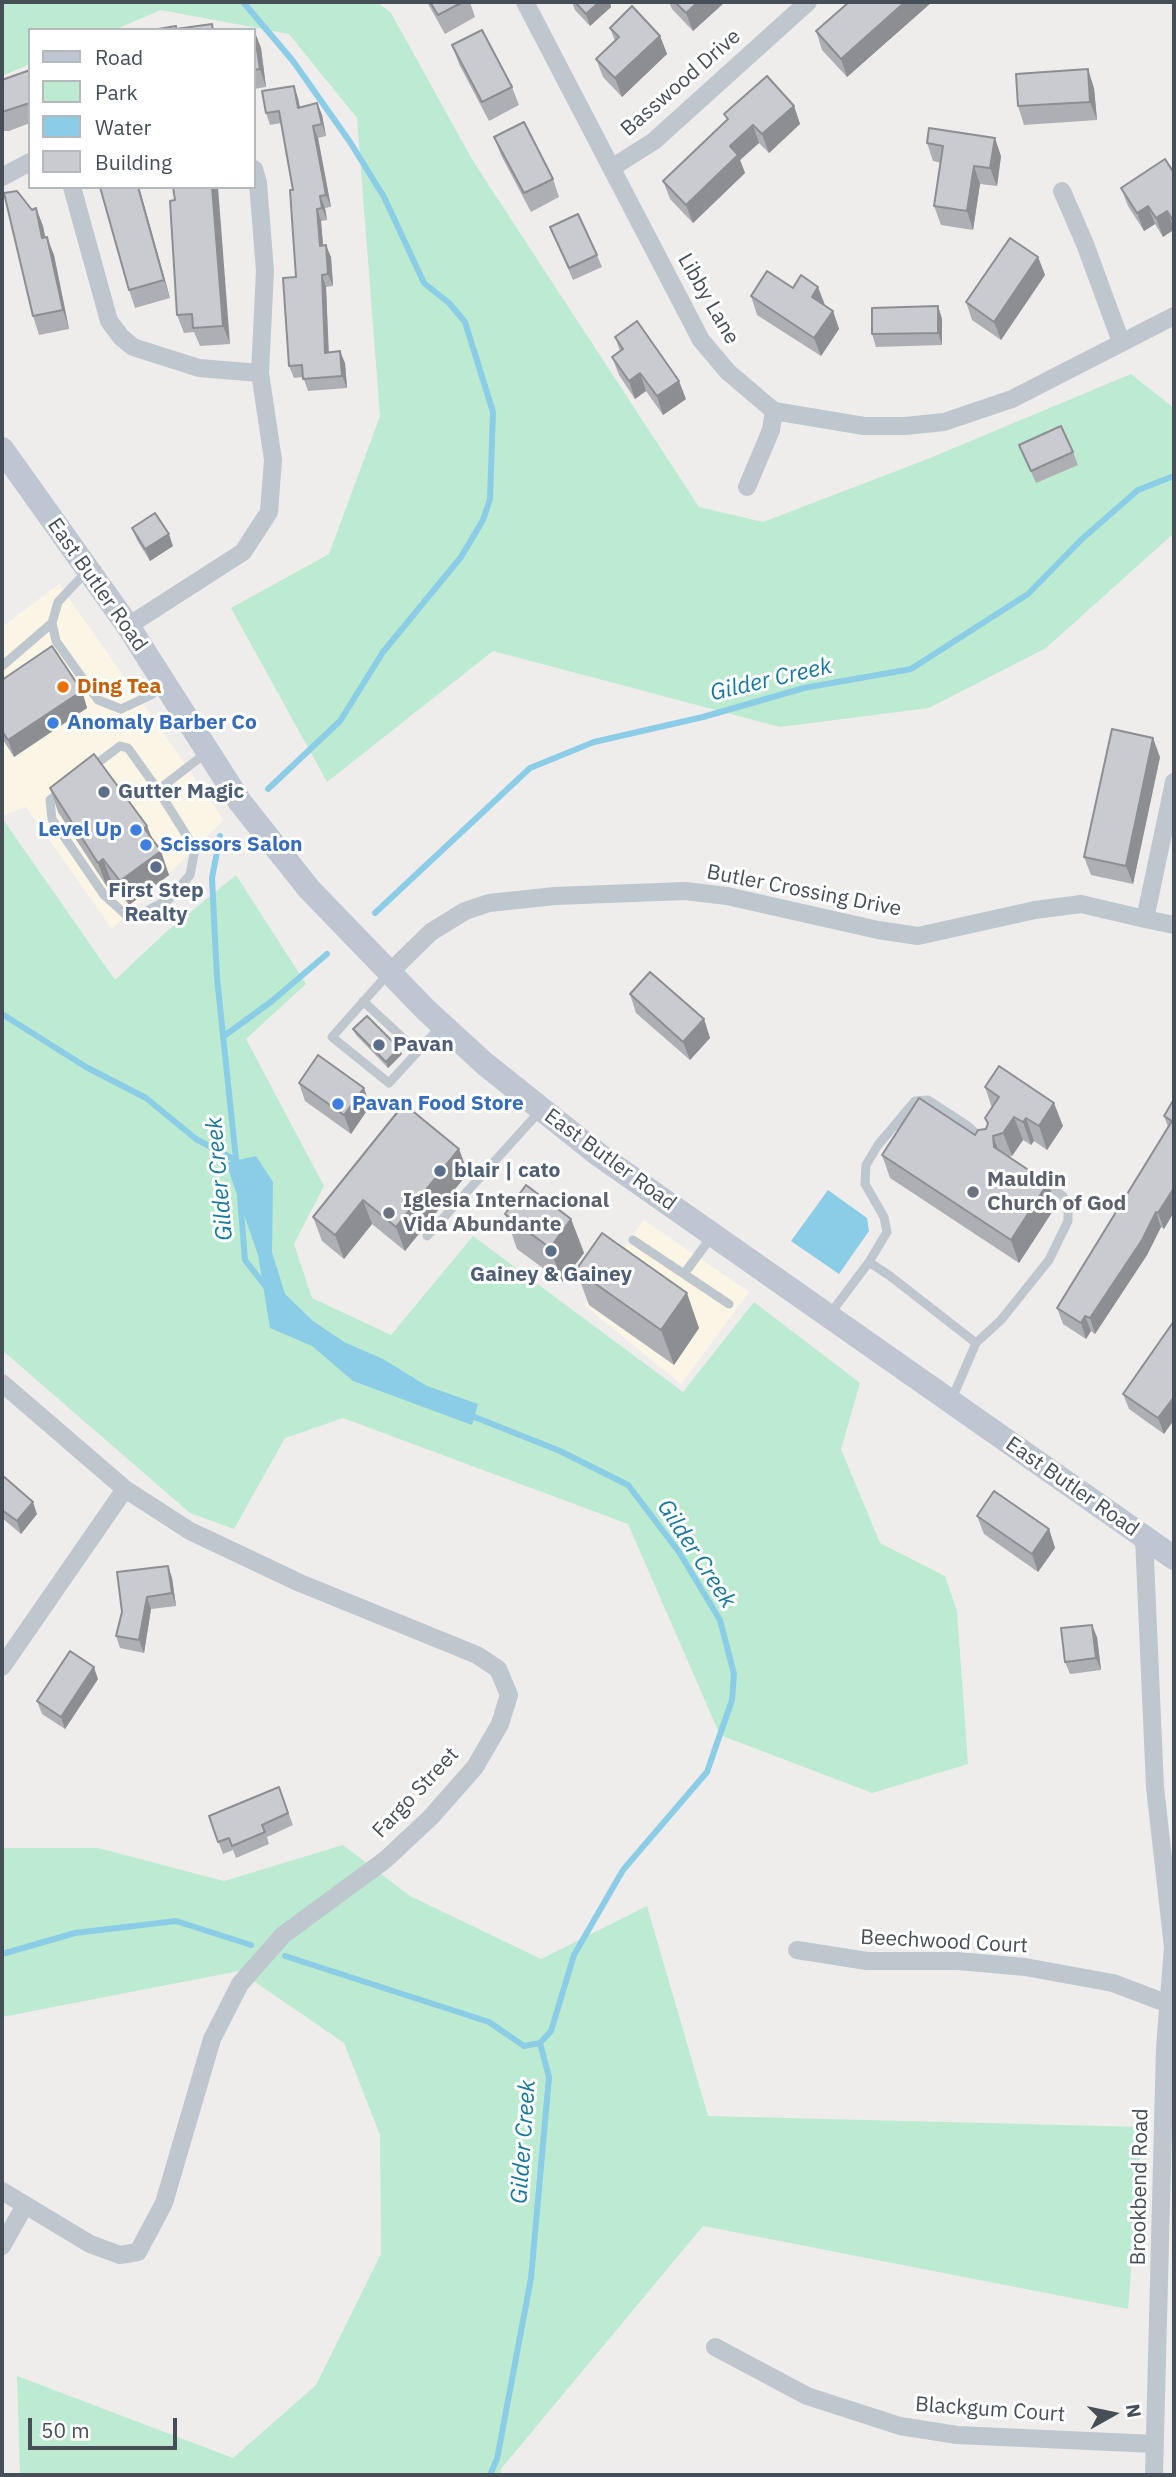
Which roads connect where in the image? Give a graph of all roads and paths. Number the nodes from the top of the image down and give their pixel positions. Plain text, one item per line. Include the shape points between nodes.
1 (525, 2) edge
2 (808, 2) edge
3 (28, 163) edge
4 (613, 167) junction
5 (256, 176) edge
6 (2, 177) edge
7 (73, 189) edge
8 (1062, 191) dead end
9 (1174, 316) edge
10 (1121, 342) junction
11 (260, 373) junction
12 (774, 411) junction
13 (2, 449) edge
14 (747, 487) dead end
15 (88, 570) junction
16 (52, 623) junction
17 (128, 626) junction
18 (2, 666) edge
19 (164, 684) junction
20 (207, 752) junction
21 (80, 777) edge
22 (1174, 782) edge
23 (70, 785) edge
24 (158, 790) junction
25 (1145, 919) junction
26 (1174, 925) edge
27 (389, 973) junction
28 (363, 1001) junction
29 (443, 1024) junction
30 (417, 1051) junction
31 (541, 1110) junction
32 (990, 1147) edge
33 (1031, 1175) edge
34 (713, 1235) junction
35 (426, 1236) dead end
36 (633, 1240) dead end
37 (869, 1262) junction
38 (684, 1274) junction
39 (729, 1304) dead end
40 (828, 1317) junction
41 (976, 1343) junction
42 (2, 1383) edge
43 (950, 1402) junction
44 (125, 1489) junction
45 (1144, 1537) junction
46 (1174, 1558) edge
47 (2, 1667) edge
48 (1172, 1893) edge
49 (797, 1950) dead end
50 (1171, 2005) edge
51 (2, 2191) edge
52 (24, 2207) junction
53 (2, 2246) edge
54 (715, 2347) dead end
55 (1155, 2444) junction
56 (1154, 2475) edge

1 - 4 street, Libby Lane
2 - 4 street, Basswood Drive via 654,141
3 - 6 street
4 - 12 street, Libby Lane via 701,340 727,372
5 - 11 street via 265,271
7 - 11 street via 109,321 121,337 133,347 199,368
8 - 10 street
9 - 10 street
10 - 12 street via 1012,399 944,422 864,426
11 - 17 street via 273,460 273,492 263,523 243,552
12 - 14 street via 771,430
13 - 15 main road, East Butler Road
15 - 16 lane via 58,602
15 - 17 main road, East Butler Road
16 - 18 lane
16 - 19 lane via 57,641 98,700 121,709
17 - 19 main road, East Butler Road
19 - 20 main road, East Butler Road
20 - 24 lane
20 - 27 main road, East Butler Road via 227,785 309,889
21 - 24 lane via 120,746 128,748
22 - 25 street
23 - 24 lane via 50,800 52,819 104,895 125,914 145,912 169,899 190,875 195,849
25 - 26 street, Butler Crossing Drive
25 - 27 street, Butler Crossing Drive via 1082,904 918,936 706,894 641,891 555,896 489,903 465,911 431,932
27 - 28 lane
27 - 29 main road, East Butler Road
28 - 30 lane
28 - 30 lane via 332,1037 388,1083
29 - 30 lane
29 - 31 main road, East Butler Road
31 - 34 main road, East Butler Road
31 - 35 lane
32 - 37 lane via 928,1100 915,1101 866,1165 865,1184 884,1217 887,1232
33 - 41 lane via 1063,1196 1068,1221 1049,1260 1001,1320
34 - 38 lane
34 - 40 main road, East Butler Road
36 - 38 lane
37 - 40 lane
37 - 41 lane
38 - 39 lane
40 - 43 main road, East Butler Road
41 - 43 lane
42 - 44 street, Fargo Street
43 - 45 main road, East Butler Road
44 - 47 street
44 - 52 street, Fargo Street via 243,1558 477,1655 503,1677 508,1703 475,1767 431,1816 385,1860 283,1935 240,1984 212,2039 164,2203 138,2252 120,2255 90,2244
45 - 46 main road, East Butler Road
45 - 48 street, Brookbend Road via 1155,1787
48 - 50 street, Brookbend Road
49 - 50 street, Beechwood Court via 867,1962 958,1961 1025,1967 1113,1983
50 - 55 street, Brookbend Road
51 - 52 street, Fargo Street
52 - 53 street
54 - 55 street, Blackgum Court via 807,2396 900,2427 957,2435
55 - 56 street, Brookbend Road

